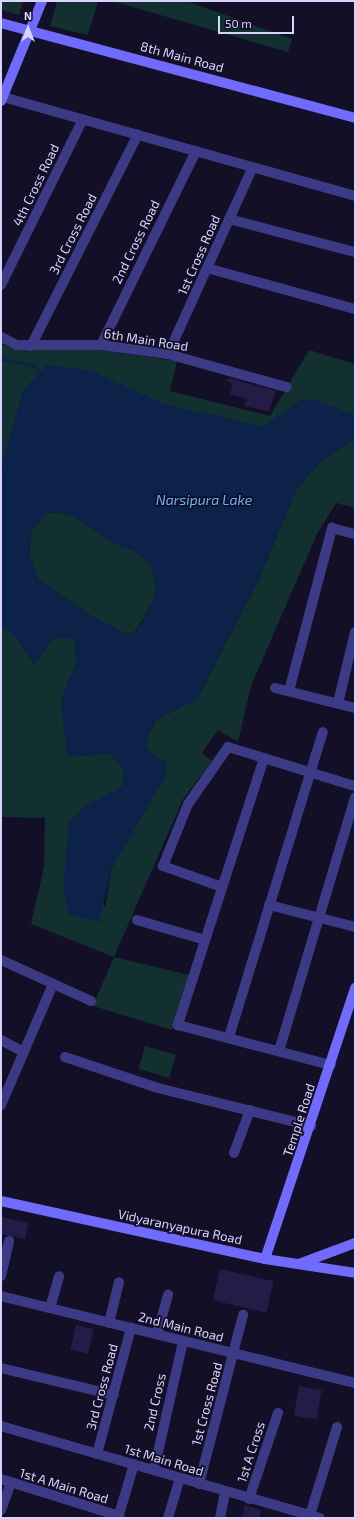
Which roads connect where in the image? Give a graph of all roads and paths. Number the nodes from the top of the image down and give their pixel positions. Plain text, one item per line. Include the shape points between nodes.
1 (42, 1) edge
2 (1, 23) edge
3 (31, 31) junction
4 (2, 99) edge
5 (355, 118) edge
6 (83, 119) junction
7 (138, 134) junction
8 (196, 151) junction
9 (253, 167) junction
10 (355, 196) edge
11 (229, 219) junction
12 (355, 252) edge
13 (207, 268) junction
14 (1, 285) edge
15 (355, 310) edge
16 (1, 337) edge
17 (101, 345) junction
18 (32, 346) junction
19 (168, 354) junction
20 (286, 387) dead end
21 (355, 534) edge
22 (355, 632) edge
23 (275, 688) dead end
24 (289, 691) junction
25 (338, 703) junction
26 (355, 708) edge
27 (323, 732) dead end
28 (264, 758) junction
29 (309, 772) junction
30 (355, 786) edge
31 (355, 797) edge
32 (222, 887) junction
33 (269, 905) junction
34 (318, 917) junction
35 (138, 920) dead end
36 (355, 926) edge
37 (205, 940) junction
38 (1, 960) edge
39 (53, 984) junction
40 (355, 988) edge
41 (91, 1001) dead end
42 (229, 1037) junction
43 (1, 1040) edge
44 (279, 1051) junction
45 (24, 1052) junction
46 (65, 1057) dead end
47 (331, 1065) junction
48 (1, 1107) edge
49 (250, 1110) junction
50 (311, 1126) junction
51 (234, 1153) dead end
52 (1, 1201) edge
53 (9, 1241) dead end
54 (355, 1243) edge
55 (265, 1259) junction
56 (297, 1265) junction
57 (355, 1273) edge
58 (1, 1276) edge
59 (59, 1276) dead end
60 (119, 1282) dead end
61 (168, 1295) dead end
62 (1, 1296) edge
63 (50, 1308) junction
64 (243, 1315) dead end
65 (109, 1323) junction
66 (130, 1328) junction
67 (158, 1334) junction
68 (183, 1341) junction
69 (233, 1353) junction
70 (1, 1368) edge
71 (355, 1383) edge
72 (114, 1395) junction
73 (278, 1413) dead end
74 (1, 1426) edge
75 (336, 1426) dead end
76 (97, 1454) junction
77 (134, 1464) junction
78 (154, 1470) junction
79 (180, 1478) junction
80 (1, 1480) edge
81 (12, 1483) junction
82 (199, 1484) junction
83 (225, 1493) junction
84 (249, 1499) junction
85 (1, 1510) edge
86 (310, 1515) junction
87 (119, 1517) edge
88 (168, 1518) edge
89 (220, 1518) edge
90 (320, 1518) edge

1 - 3 street
2 - 3 street, 8th Main Road
3 - 4 street
3 - 5 street, 8th Main Road
4 - 6 street
6 - 7 street
6 - 14 street, 4th Cross Road
7 - 8 street
7 - 18 street, 3rd Cross Road
8 - 9 street
8 - 17 street, 2nd Cross Road
9 - 10 street
9 - 11 street, 1st Cross Road
11 - 12 street
11 - 13 street, 1st Cross Road
13 - 15 street
13 - 19 street, 1st Cross Road
16 - 18 street, 6th Main Road via 17,345
17 - 18 street, 6th Main Road
17 - 19 street, 6th Main Road
19 - 20 street, 6th Main Road
21 - 24 street via 332,528
22 - 25 street
23 - 24 street
24 - 25 street
25 - 26 street
27 - 29 street
28 - 29 street
28 - 32 street
28 - 32 street via 228,748 188,804 163,866
29 - 30 street
29 - 33 street
31 - 34 street
32 - 37 street
33 - 34 street
33 - 42 street
34 - 36 street
34 - 44 street
35 - 37 street
37 - 42 street via 178,1025
38 - 39 street
39 - 41 street
39 - 45 street
40 - 47 street, Temple Road
42 - 44 street
43 - 45 street
44 - 47 street
45 - 48 street
46 - 49 street via 158,1088
47 - 50 street, Temple Road
49 - 50 street
49 - 51 street
50 - 55 street, Temple Road
52 - 55 street, Vidyaranyapura Road
53 - 58 street
54 - 56 street
55 - 56 street, Vidyaranyapura Road
56 - 57 street, Vidyaranyapura Road
59 - 63 street
60 - 65 street
61 - 67 street
62 - 63 street, 2nd Main Road
63 - 65 street, 2nd Main Road
64 - 69 street
65 - 66 street, 2nd Main Road
66 - 67 street, 2nd Main Road
66 - 72 street, 3rd Cross Road
67 - 68 street, 2nd Main Road
68 - 69 street, 2nd Main Road
68 - 78 street, 2nd Cross
69 - 71 street, 2nd Main Road
69 - 82 street, 1st Cross Road
70 - 72 street
72 - 76 street, 3rd Cross Road
73 - 84 street, 1st A Cross
74 - 76 street, 1st Main Road
75 - 86 street
76 - 77 street, 1st Main Road
77 - 78 street, 1st Main Road
77 - 87 street
78 - 79 street, 1st Main Road
79 - 82 street, 1st Main Road
79 - 88 street
80 - 81 street, 1st A Main Road
81 - 85 street
81 - 87 street, 1st A Main Road
82 - 83 street, 1st Main Road
83 - 84 street, 1st Main Road
83 - 89 street, 1st A Cross
84 - 86 street, 1st Main Road
86 - 90 street, 1st Main Road

